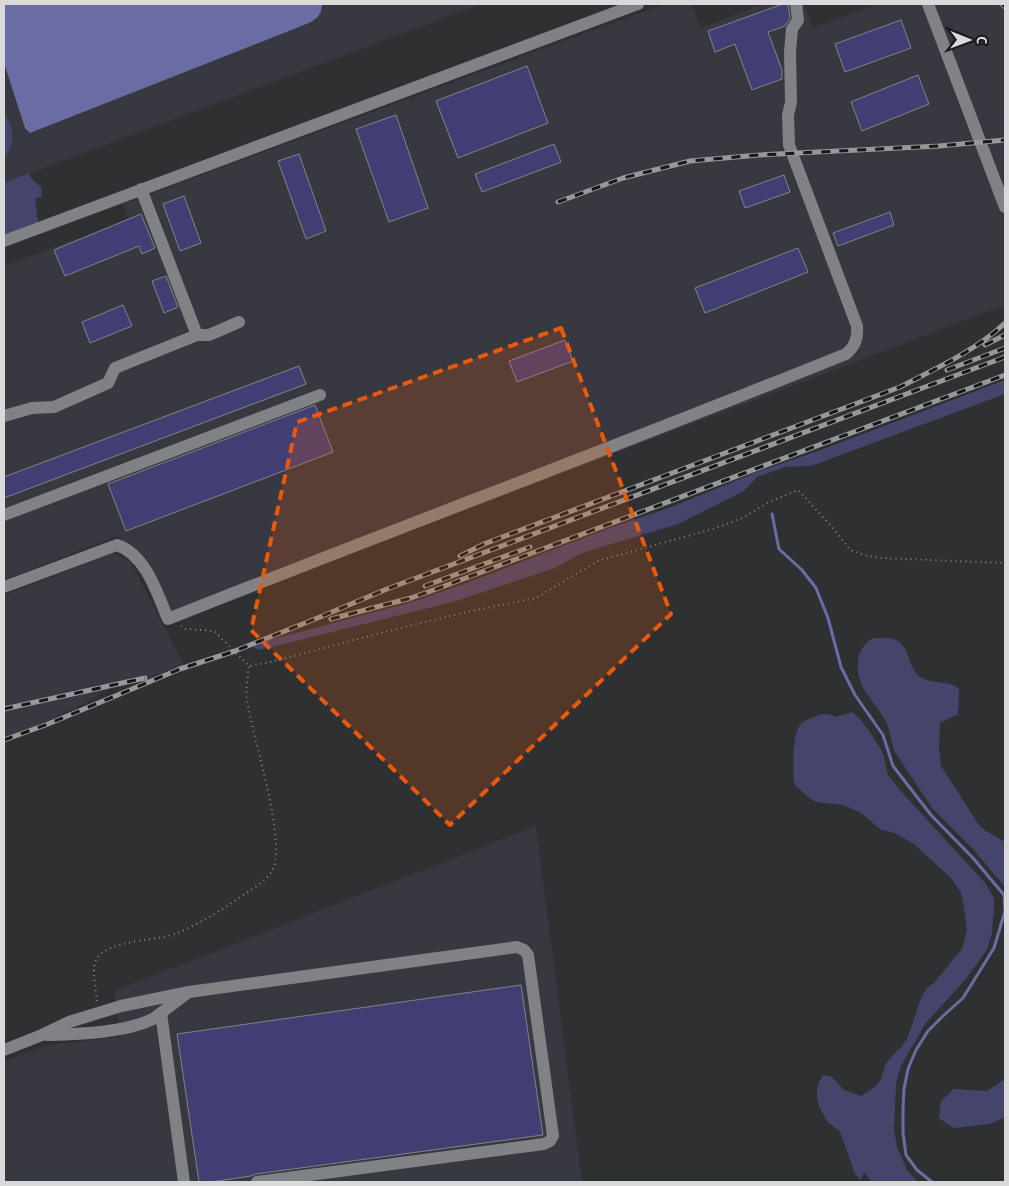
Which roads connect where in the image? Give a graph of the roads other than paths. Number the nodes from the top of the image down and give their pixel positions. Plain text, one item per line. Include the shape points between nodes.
1 (638, 4) edge
2 (796, 4) edge
3 (928, 4) edge
4 (141, 189) junction
5 (1005, 208) edge
6 (4, 240) edge
7 (239, 322) dead end
8 (197, 335) junction
9 (320, 395) dead end
10 (4, 416) edge
11 (4, 515) edge
12 (4, 587) edge
13 (189, 992) junction
14 (161, 1013) junction
15 (42, 1035) junction
16 (4, 1050) edge
17 (184, 1182) edge
18 (257, 1182) edge

1 - 4 street
2 - 12 street via 798,20 792,29 790,52 788,145 857,326 857,340 846,354 704,412 168,618 142,564 135,555 118,545
3 - 5 street
4 - 6 street
4 - 8 street
7 - 8 street via 209,335
8 - 10 street via 115,368 108,383 54,407 32,408
9 - 11 street
13 - 14 street
13 - 15 street via 121,1006 69,1022
13 - 18 street via 517,947 528,955 553,1136 550,1141
14 - 15 street via 147,1022 123,1028
14 - 17 street
15 - 16 street

